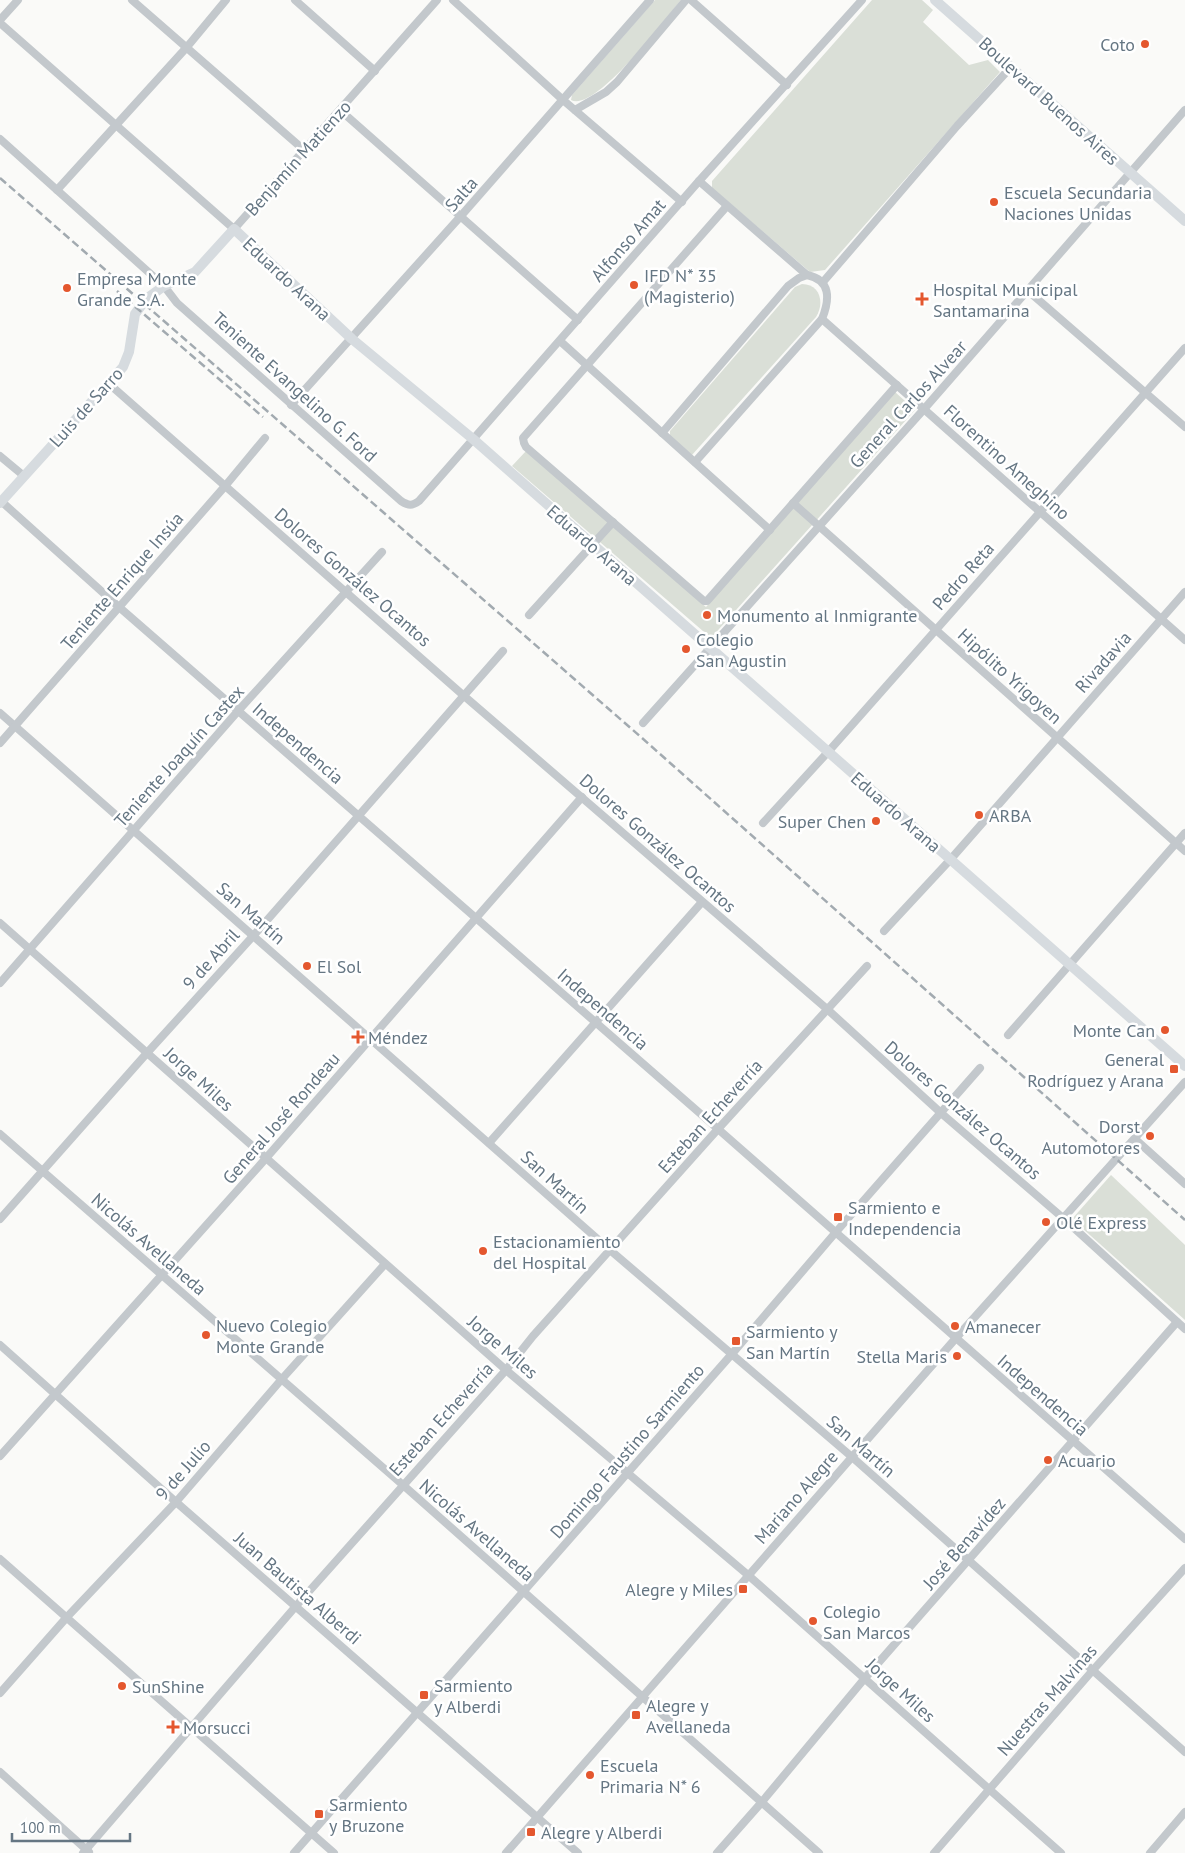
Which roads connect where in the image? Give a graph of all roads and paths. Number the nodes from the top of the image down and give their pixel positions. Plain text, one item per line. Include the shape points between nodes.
1 (18, 0) edge
2 (132, 0) edge
3 (226, 0) edge
4 (295, 0) edge
5 (437, 0) edge
6 (453, 0) edge
7 (650, 0) edge
8 (686, 0) edge
9 (691, 0) edge
10 (862, 0) edge
11 (935, 0) edge
12 (0, 22) edge
13 (187, 47) junction
14 (1011, 67) junction
15 (375, 71) junction
16 (787, 85) junction
17 (563, 100) junction
18 (340, 110) junction
19 (575, 110) junction
20 (1185, 110) edge
21 (116, 125) junction
22 (0, 139) edge
23 (304, 150) junction
24 (1131, 174) junction
25 (699, 182) junction
26 (57, 190) junction
27 (682, 202) junction
28 (726, 206) junction
29 (460, 217) junction
30 (1185, 221) edge
31 (234, 229) junction
32 (807, 275) junction
33 (823, 282) junction
34 (164, 286) junction
35 (1027, 290) junction
36 (146, 299) joint
37 (822, 319) junction
38 (578, 320) junction
39 (352, 339) junction
40 (560, 341) junction
41 (1185, 348) edge
42 (586, 364) junction
43 (108, 383) junction
44 (896, 384) junction
45 (1145, 392) junction
46 (291, 405) junction
47 (925, 408) junction
48 (1185, 427) edge
49 (662, 433) junction
50 (265, 438) dead end
51 (473, 439) junction
52 (0, 456) edge
53 (695, 462) junction
54 (24, 476) junction
55 (226, 485) junction
56 (419, 501) joint
57 (1, 503) edge
58 (793, 503) junction
59 (1040, 511) junction
60 (613, 522) junction
61 (819, 526) junction
62 (770, 530) junction
63 (592, 546) junction
64 (382, 552) dead end
65 (346, 591) junction
66 (1185, 592) edge
67 (119, 607) junction
68 (529, 615) dead end
69 (1161, 619) junction
70 (936, 630) junction
71 (1185, 640) edge
72 (710, 648) junction
73 (502, 650) dead end
74 (463, 695) junction
75 (238, 711) junction
76 (0, 713) edge
77 (643, 723) dead end
78 (15, 726) junction
79 (1057, 738) junction
80 (0, 743) edge
81 (828, 752) junction
82 (582, 797) junction
83 (357, 815) junction
84 (763, 823) dead end
85 (133, 830) junction
86 (1185, 833) edge
87 (1176, 843) junction
88 (1185, 851) edge
89 (950, 860) junction
90 (702, 902) junction
91 (476, 920) junction
92 (0, 923) edge
93 (884, 931) dead end
94 (254, 935) junction
95 (30, 949) junction
96 (1069, 965) junction
97 (868, 966) dead end
98 (0, 983) edge
99 (827, 1009) junction
100 (596, 1023) junction
101 (1008, 1035) dead end
102 (371, 1039) junction
103 (147, 1053) junction
104 (1185, 1066) edge
105 (980, 1068) dead end
106 (1185, 1082) edge
107 (941, 1113) junction
108 (718, 1129) junction
109 (0, 1134) edge
110 (1135, 1138) junction
111 (489, 1143) junction
112 (266, 1159) junction
113 (43, 1170) junction
114 (1185, 1184) edge
115 (1063, 1218) junction
116 (0, 1219) edge
117 (836, 1232) junction
118 (610, 1250) junction
119 (385, 1264) junction
120 (162, 1276) junction
121 (1177, 1322) junction
122 (1185, 1329) edge
123 (956, 1338) junction
124 (0, 1345) edge
125 (731, 1355) junction
126 (506, 1370) junction
127 (281, 1380) junction
128 (54, 1393) junction
129 (1073, 1441) junction
130 (0, 1456) edge
131 (852, 1457) junction
132 (628, 1473) junction
133 (403, 1485) junction
134 (176, 1502) junction
135 (1185, 1539) edge
136 (0, 1559) edge
137 (968, 1561) junction
138 (1185, 1568) edge
139 (748, 1575) junction
140 (523, 1590) junction
141 (296, 1606) junction
142 (67, 1617) junction
143 (1093, 1670) junction
144 (865, 1678) junction
145 (0, 1694) edge
146 (642, 1696) junction
147 (417, 1712) junction
148 (192, 1727) junction
149 (1185, 1752) edge
150 (0, 1772) edge
151 (989, 1790) junction
152 (761, 1803) junction
153 (1185, 1812) edge
154 (537, 1817) junction
155 (312, 1833) junction
156 (87, 1852) edge
157 (294, 1853) edge
158 (334, 1853) edge
159 (506, 1853) edge
160 (578, 1853) edge
161 (717, 1853) edge
162 (819, 1853) edge
163 (934, 1853) edge
164 (1061, 1853) edge
165 (1150, 1853) edge

1 - 12 street
2 - 13 street
3 - 13 street
4 - 15 street
5 - 15 street, Benjamín Matienzo
6 - 17 street
7 - 17 street, Salta
8 - 19 street via 617,82
9 - 16 street
10 - 16 street, Alfonso Amat
11 - 14 main road, Boulevard Buenos Aires
12 - 21 street, Eduardo Arana
13 - 21 street
13 - 23 street
14 - 24 main road, Boulevard Buenos Aires
14 - 33 street
15 - 18 street, Benjamín Matienzo
16 - 25 street, Alfonso Amat
17 - 19 street
17 - 29 street, Salta
18 - 23 street, Benjamín Matienzo
18 - 29 street
19 - 27 street
20 - 24 street, General Carlos Alvear
21 - 26 street
21 - 31 street, Eduardo Arana
22 - 26 street, Teniente Evangelino G. Ford
23 - 31 street, Benjamín Matienzo
24 - 30 main road, Boulevard Buenos Aires
24 - 35 street, General Carlos Alvear
25 - 27 street, Alfonso Amat
25 - 28 street
26 - 34 street, Teniente Evangelino G. Ford
27 - 38 street, Alfonso Amat
28 - 32 street
28 - 42 street
29 - 38 street
29 - 39 street, Salta
31 - 34 main road, Benjamín Matienzo via 195,272
31 - 39 main road, Eduardo Arana
32 - 33 street
32 - 49 street via 788,286
33 - 37 street via 827,303
34 - 36 main road, Benjamín Matienzo
34 - 46 street, Teniente Evangelino G. Ford via 176,303
35 - 45 street
35 - 47 street, General Carlos Alvear
36 - 43 main road, Luis de Sarro via 135,314 127,360
37 - 44 street, Florentino Ameghino
37 - 53 street
38 - 40 street, Alfonso Amat
39 - 46 street, Salta
39 - 51 main road, Eduardo Arana
40 - 42 street
40 - 51 street, Alfonso Amat
41 - 45 street, Pedro Reta
42 - 49 street
42 - 60 street via 523,438 526,447
43 - 54 main road, Luis de Sarro
43 - 55 street, Dolores González Ocantos
44 - 47 street, Florentino Ameghino
44 - 58 street
45 - 48 street
45 - 59 street, Pedro Reta
46 - 56 street, Teniente Evangelino G. Ford via 401,502 413,505
47 - 59 street, Florentino Ameghino
47 - 61 street, General Carlos Alvear
49 - 53 street
50 - 55 street, Teniente Enrique Insúa
51 - 56 street, Alfonso Amat
51 - 63 main road, Eduardo Arana
52 - 54 street
53 - 62 street
54 - 57 main road, Luis de Sarro
55 - 65 street, Dolores González Ocantos
55 - 67 street, Teniente Enrique Insúa
57 - 67 street, Independencia
58 - 61 street, Hipólito Yrigoyen
58 - 62 street
59 - 69 street, Florentino Ameghino
59 - 70 street, Pedro Reta
60 - 62 street via 706,601
60 - 63 street
61 - 70 street, Hipólito Yrigoyen
61 - 72 street, General Carlos Alvear
63 - 68 street
63 - 72 main road, Eduardo Arana
64 - 65 street, Teniente Joaquín Castex
65 - 74 street, Dolores González Ocantos
65 - 75 street, Teniente Joaquín Castex
66 - 69 street, Rivadavia
67 - 75 street, Independencia
67 - 78 street, Teniente Enrique Insúa
69 - 71 street, Florentino Ameghino
69 - 79 street, Rivadavia
70 - 79 street, Hipólito Yrigoyen
70 - 81 street, Pedro Reta
72 - 77 street, General Carlos Alvear
72 - 81 main road, Eduardo Arana
73 - 74 street, 9 de Abril
74 - 82 street, Dolores González Ocantos
74 - 83 street, 9 de Abril
75 - 83 street, Independencia
75 - 85 street, Teniente Joaquín Castex
76 - 78 street, San Martín
78 - 80 street, Teniente Enrique Insúa
78 - 85 street, San Martín
79 - 87 street, Hipólito Yrigoyen
79 - 89 street, Rivadavia
81 - 84 street, Pedro Reta
81 - 89 main road, Eduardo Arana
82 - 90 street, Dolores González Ocantos
82 - 91 street, General José Rondeau
83 - 91 street, Independencia
83 - 94 street, 9 de Abril
85 - 94 street, San Martín
85 - 95 street, Teniente Joaquín Castex
86 - 87 street
87 - 88 street, Hipólito Yrigoyen
87 - 96 street
89 - 93 street, Rivadavia
89 - 96 main road, Eduardo Arana
90 - 99 street, Dolores González Ocantos
90 - 100 street
91 - 100 street, Independencia
91 - 102 street, General José Rondeau
92 - 95 street, Jorge Miles
94 - 102 street, San Martín
94 - 103 street, 9 de Abril
95 - 98 street, Teniente Joaquín Castex
95 - 103 street, Jorge Miles
96 - 101 street
96 - 104 main road, Eduardo Arana
97 - 99 street, Esteban Echeverría
99 - 107 street, Dolores González Ocantos
99 - 108 street, Esteban Echeverría
100 - 108 street, Independencia
100 - 111 street
102 - 111 street, San Martín
102 - 112 street, General José Rondeau
103 - 112 street, Jorge Miles
103 - 113 street, 9 de Abril
105 - 107 street, Domingo Faustino Sarmiento
106 - 110 street, Mariano Alegre
107 - 115 street, Dolores González Ocantos
107 - 117 street, Domingo Faustino Sarmiento
108 - 117 street, Independencia
108 - 118 street, Esteban Echeverría
109 - 113 street, Nicolás Avellaneda
110 - 114 street
110 - 115 street, Mariano Alegre
111 - 118 street, San Martín
112 - 119 street, Jorge Miles
112 - 120 street, General José Rondeau
113 - 116 street, 9 de Abril
113 - 120 street, Nicolás Avellaneda
115 - 121 street, Dolores González Ocantos
115 - 123 street, Mariano Alegre
117 - 123 street, Independencia
117 - 125 street, Domingo Faustino Sarmiento
118 - 125 street, San Martín
118 - 126 street, Esteban Echeverría
119 - 126 street, Jorge Miles
119 - 127 street, 9 de Julio
120 - 127 street, Nicolás Avellaneda
120 - 128 street, General José Rondeau
121 - 122 street, Dolores González Ocantos
121 - 129 street, José Benavídez
123 - 129 street, Independencia
123 - 131 street, Mariano Alegre
124 - 128 street, Juan Bautista Alberdi
125 - 131 street, San Martín
125 - 132 street, Domingo Faustino Sarmiento
126 - 132 street, Jorge Miles
126 - 133 street, Esteban Echeverría
127 - 133 street, Nicolás Avellaneda
127 - 134 street, 9 de Julio
128 - 130 street, General José Rondeau
128 - 134 street, Juan Bautista Alberdi
129 - 135 street, Independencia
129 - 137 street, José Benavídez
131 - 137 street, San Martín
131 - 139 street, Mariano Alegre
132 - 139 street, Jorge Miles
132 - 140 street, Domingo Faustino Sarmiento
133 - 140 street, Nicolás Avellaneda
133 - 141 street, Esteban Echeverría
134 - 141 street, Juan Bautista Alberdi
134 - 142 street, 9 de Julio
136 - 142 street
137 - 143 street, San Martín
137 - 144 street, José Benavídez
138 - 143 street, Nuestras Malvinas
139 - 144 street, Jorge Miles
139 - 146 street, Mariano Alegre
140 - 146 street, Nicolás Avellaneda
140 - 147 street, Domingo Faustino Sarmiento
141 - 147 street, Juan Bautista Alberdi
141 - 148 street, Esteban Echeverría
142 - 145 street, 9 de Julio
142 - 148 street
143 - 149 street, San Martín
143 - 151 street, Nuestras Malvinas
144 - 151 street, Jorge Miles
144 - 152 street, José Benavídez
146 - 152 street, Nicolás Avellaneda
146 - 154 street, Mariano Alegre
147 - 154 street, Juan Bautista Alberdi
147 - 155 street, Domingo Faustino Sarmiento
148 - 155 street
148 - 156 street, Esteban Echeverría
150 - 156 street
151 - 163 street, Nuestras Malvinas
151 - 164 street, Jorge Miles
152 - 161 street, José Benavídez
152 - 162 street, Nicolás Avellaneda
153 - 165 street
154 - 159 street, Mariano Alegre
154 - 160 street, Juan Bautista Alberdi
155 - 157 street, Domingo Faustino Sarmiento
155 - 158 street

